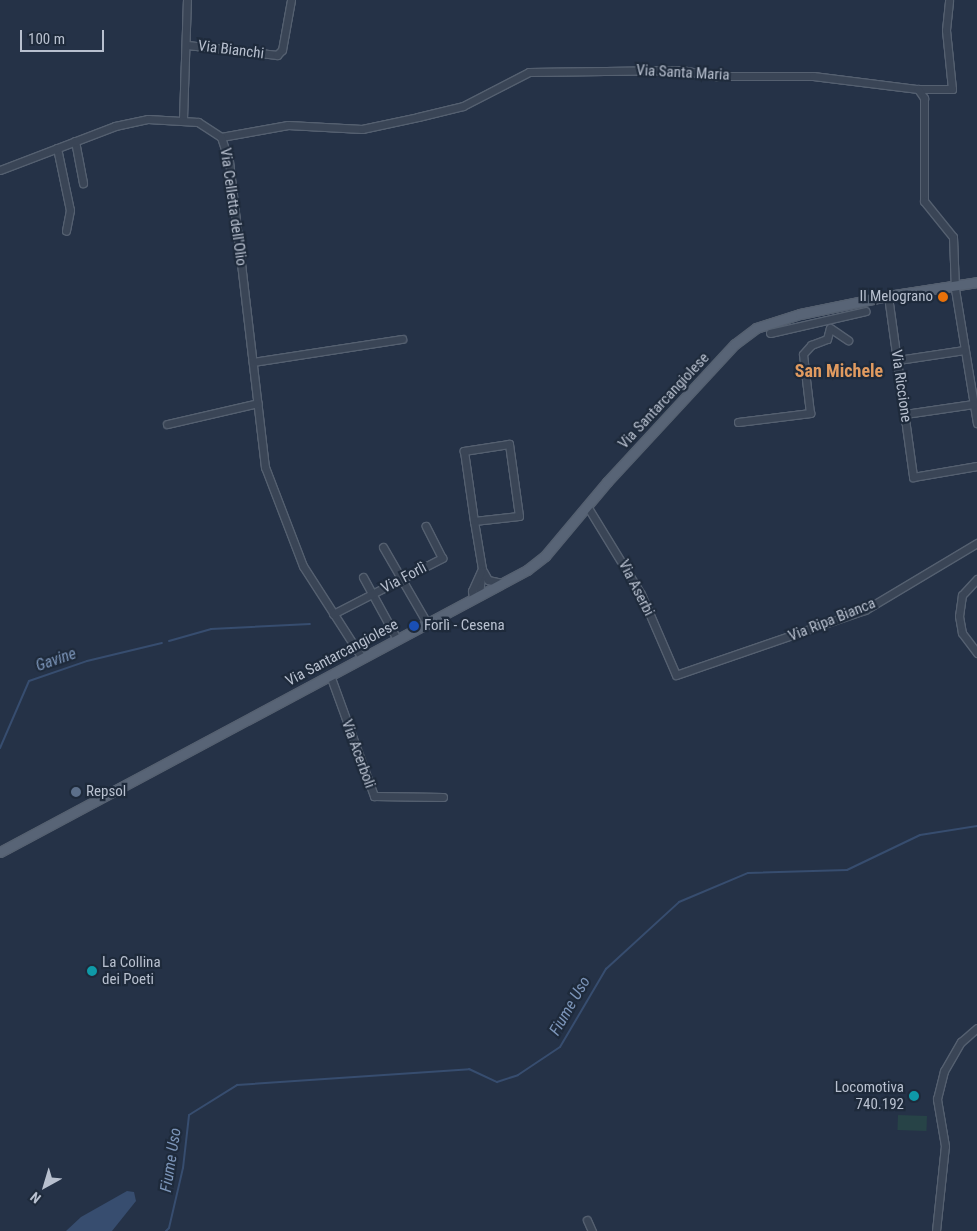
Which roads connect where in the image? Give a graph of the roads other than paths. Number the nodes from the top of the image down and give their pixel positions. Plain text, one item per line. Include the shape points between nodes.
1 (187, 0) edge
2 (291, 0) edge
3 (949, 0) edge
4 (187, 45) junction
5 (918, 89) junction
6 (938, 89) junction
7 (924, 98) junction
8 (183, 119) junction
9 (221, 137) junction
10 (76, 141) junction
11 (57, 148) junction
12 (0, 170) edge
13 (83, 183) dead end
14 (66, 230) dead end
15 (977, 282) edge
16 (954, 285) junction
17 (888, 296) junction
18 (823, 310) junction
19 (866, 311) dead end
20 (826, 320) junction
21 (830, 328) junction
22 (770, 333) dead end
23 (402, 339) dead end
24 (848, 340) dead end
25 (964, 350) junction
26 (898, 360) junction
27 (253, 362) junction
28 (258, 403) junction
29 (973, 404) junction
30 (905, 414) junction
31 (738, 422) dead end
32 (167, 424) dead end
33 (977, 424) edge
34 (977, 466) edge
35 (587, 506) junction
36 (474, 521) junction
37 (426, 526) dead end
38 (977, 543) edge
39 (383, 546) dead end
40 (482, 569) junction
41 (362, 577) dead end
42 (977, 579) edge
43 (400, 580) junction
44 (504, 583) junction
45 (372, 595) junction
46 (476, 597) junction
47 (333, 614) junction
48 (427, 623) junction
49 (397, 639) junction
50 (977, 653) edge
51 (362, 658) junction
52 (330, 675) junction
53 (676, 675) joint
54 (443, 797) dead end
55 (0, 852) edge
56 (977, 1028) edge
57 (587, 1220) dead end
58 (592, 1231) edge
59 (936, 1231) edge

1 - 4 street, Via Bianchi
2 - 4 street, Via Bianchi via 282,50 277,55
3 - 6 street via 946,30 952,89
4 - 8 street, Via Bianchi
5 - 6 street, Via Santa Maria
5 - 7 street
5 - 9 street, Via Santa Maria via 813,76 716,76 681,70 529,72 463,106 362,129 288,125
6 - 7 street
7 - 16 street via 924,201 953,237
8 - 9 street, Via Celletta dell'Olio via 204,124
8 - 10 street, Via Celletta dell'Olio via 131,122
9 - 27 street, Via Celletta dell'Olio via 229,160
10 - 11 street, Via Celletta dell'Olio
10 - 13 street
11 - 12 street, Via Celletta dell'Olio
11 - 14 street via 70,210
15 - 16 main road, Via Santarcangiolese
16 - 17 main road, Via Santarcangiolese
16 - 25 street
17 - 18 main road, Via Santarcangiolese
17 - 26 street, Via Riccione
18 - 20 street
18 - 35 main road, Via Santarcangiolese via 773,322 749,332
19 - 20 street
20 - 21 street
20 - 22 street
21 - 24 street
21 - 31 street via 827,339 810,345 803,354 810,413
23 - 27 street
25 - 26 street
25 - 29 street
26 - 30 street, Via Riccione
27 - 28 street, Via Celletta dell'Olio
28 - 32 street
28 - 47 street, Via Celletta dell'Olio via 270,482 303,566
29 - 30 street
29 - 33 street
30 - 34 street, Via Riccione via 913,477
35 - 44 main road, Via Santarcangiolese via 545,556
35 - 53 street, Via Aserbi via 641,594
36 - 36 street via 464,450 509,444 519,516
36 - 40 street
37 - 43 street, Via Forlì via 442,558
38 - 53 street, Via Ripa Bianca via 865,610
39 - 43 street
40 - 44 street via 488,580
40 - 46 street
41 - 45 street
42 - 50 street via 962,595 959,616 962,633
43 - 45 street, Via Forlì
43 - 48 street
44 - 46 main road, Via Santarcangiolese
45 - 47 street, Via Forlì
45 - 49 street
46 - 48 main road, Via Santarcangiolese
47 - 51 street, Via Celletta dell'Olio
48 - 49 main road, Via Santarcangiolese
49 - 51 main road, Via Santarcangiolese
51 - 52 main road, Via Santarcangiolese
52 - 54 street, Via Acerboli via 374,796
52 - 55 main road, Via Santarcangiolese
56 - 59 street via 961,1042 952,1056 944,1071 937,1099 945,1146
57 - 58 street

